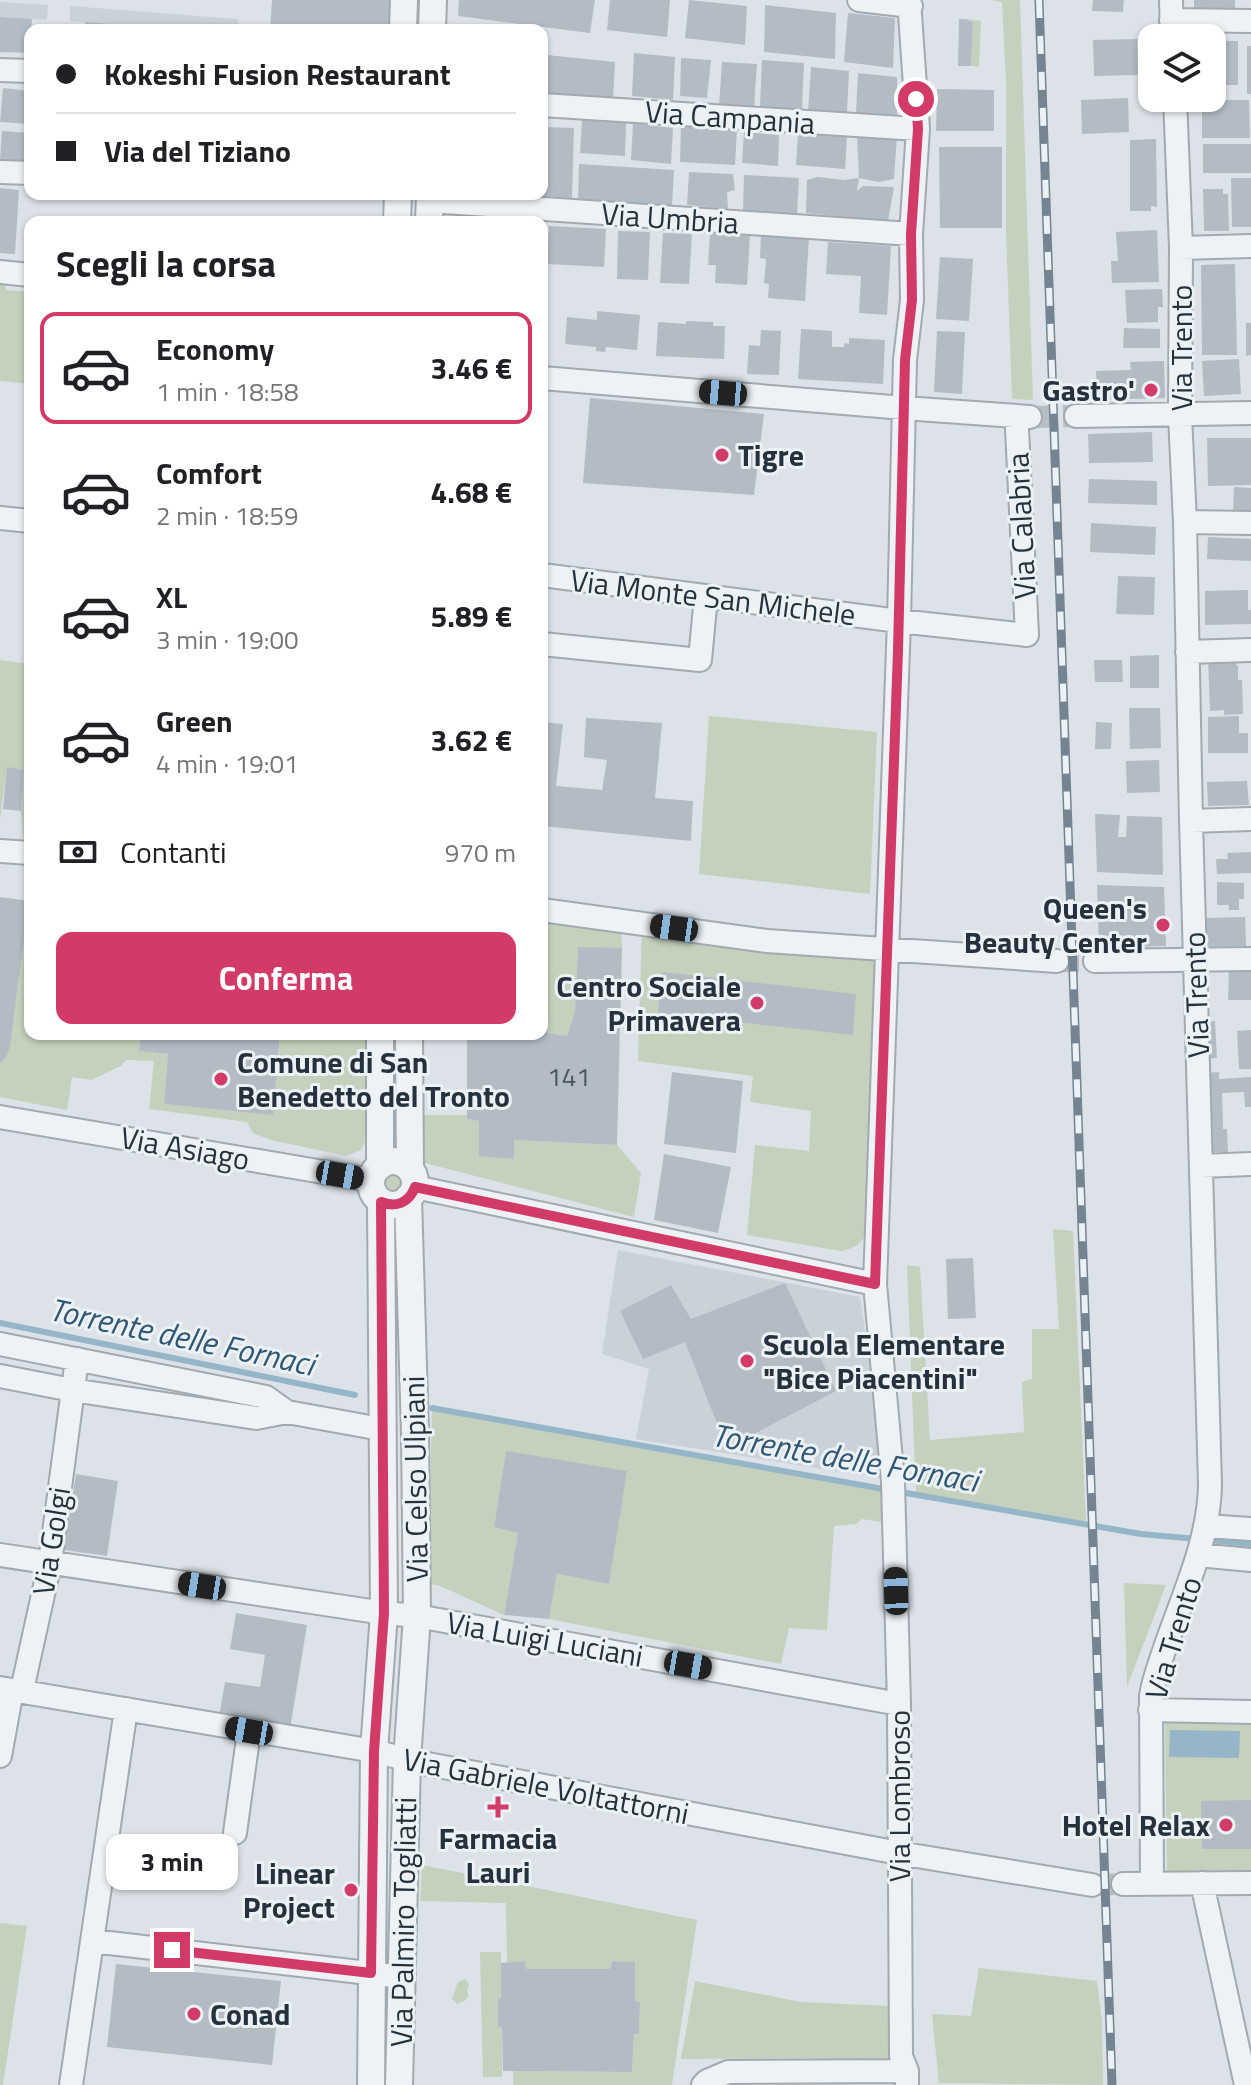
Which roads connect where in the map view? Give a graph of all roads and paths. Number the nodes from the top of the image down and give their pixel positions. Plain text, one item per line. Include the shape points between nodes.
1 (404, 0) edge
2 (433, 0) edge
3 (859, 0) edge
4 (910, 3) edge
5 (1171, 19) edge
6 (1251, 21) edge
7 (403, 24) edge
8 (432, 24) edge
9 (0, 70) edge
10 (24, 71) edge
11 (548, 105) edge
12 (1176, 112) edge
13 (918, 129) junction
14 (0, 172) edge
15 (24, 173) edge
16 (429, 206) edge
17 (911, 234) junction
18 (1251, 246) edge
19 (1181, 248) junction
20 (0, 272) edge
21 (24, 274) edge
22 (548, 378) edge
23 (904, 408) junction
24 (1251, 413) edge
25 (1180, 415) junction
26 (1076, 416) tunnel mouth
27 (0, 518) edge
28 (24, 520) edge
29 (1185, 522) junction
30 (1251, 523) edge
31 (548, 576) edge
32 (706, 596) junction
33 (899, 621) junction
34 (1027, 635) joint
35 (548, 645) edge
36 (1251, 650) edge
37 (1187, 652) junction
38 (1251, 819) edge
39 (1191, 821) junction
40 (0, 851) edge
41 (24, 853) edge
42 (548, 911) edge
43 (887, 950) junction
44 (1251, 959) edge
45 (1195, 960) junction
46 (1057, 961) tunnel mouth
47 (1095, 961) tunnel mouth
48 (380, 1040) edge
49 (409, 1040) edge
50 (0, 1117) edge
51 (1251, 1164) edge
52 (1201, 1166) junction
53 (377, 1182) junction
54 (411, 1185) junction
55 (875, 1284) junction
56 (0, 1344) edge
57 (77, 1359) junction
58 (0, 1376) edge
59 (72, 1390) junction
60 (287, 1412) junction
61 (381, 1429) junction
62 (1205, 1526) junction
63 (1251, 1529) edge
64 (0, 1555) edge
65 (1198, 1555) junction
66 (1251, 1560) edge
67 (50, 1563) junction
68 (384, 1613) junction
69 (417, 1616) junction
70 (11, 1689) edge
71 (899, 1704) junction
72 (126, 1709) junction
73 (1150, 1710) junction
74 (1251, 1712) edge
75 (249, 1731) junction
76 (374, 1751) junction
77 (0, 1756) edge
78 (407, 1760) junction
79 (235, 1833) dead end
80 (899, 1853) junction
81 (1202, 1883) junction
82 (1251, 1883) edge
83 (1123, 1884) tunnel mouth
84 (1152, 1884) junction
85 (1092, 1885) tunnel mouth
86 (92, 1941) junction
87 (371, 1973) junction
88 (403, 1977) junction
89 (1242, 2024) edge
90 (907, 2078) edge
91 (71, 2085) edge
92 (371, 2085) edge
93 (399, 2085) edge
94 (703, 2085) edge
95 (1246, 2085) edge

1 - 7 street
2 - 8 street
3 - 4 street
4 - 13 street, Via Lombroso
5 - 6 street
9 - 10 street
11 - 13 street, Via Campania
12 - 19 street, Via Trento
13 - 17 street, Via Lombroso
14 - 15 street
16 - 17 street, Via Umbria
17 - 23 street, Via Lombroso
18 - 19 street
19 - 25 street, Via Trento
20 - 21 street
22 - 23 street
23 - 33 street, Via Lombroso
23 - 34 street, Via Calabria via 1024,417 1017,429
24 - 25 street
25 - 26 street
25 - 29 street, Via Trento
27 - 28 street
29 - 30 street
29 - 37 street, Via Trento
31 - 32 street, Via Monte San Michele
32 - 33 street, Via Monte San Michele
32 - 35 street via 700,660
33 - 34 street, Via Monte San Michele
33 - 43 street, Via Lombroso
36 - 37 street
37 - 39 street, Via Trento
38 - 39 street
39 - 45 street, Via Trento
40 - 41 street
42 - 43 street via 767,941
43 - 46 street
43 - 55 street, Via Lombroso
44 - 45 street
45 - 47 street
45 - 52 street, Via Trento
48 - 53 street, Via Celso Ulpiani
49 - 54 street, Via Celso Ulpiani
50 - 53 street, Via Asiago
51 - 52 street
52 - 62 street, Via Trento via 1210,1485
53 - 54 street via 395,1205 402,1204
53 - 54 street via 394,1161 401,1163
53 - 61 street, Via Celso Ulpiani
54 - 55 street
54 - 69 street, Via Celso Ulpiani
55 - 71 street, Via Lombroso via 893,1482
56 - 57 street
57 - 59 street, Via Golgi
57 - 60 street via 266,1397
58 - 59 street
59 - 60 street via 256,1418
59 - 67 street, Via Golgi
60 - 61 street
61 - 68 street, Via Celso Ulpiani
62 - 63 street
62 - 65 street, Via Trento
64 - 67 street, Via Luigi Luciani
65 - 66 street
65 - 73 street, Via Trento via 1157,1669
67 - 68 street, Via Luigi Luciani
67 - 70 street, Via Golgi
68 - 69 street, Via Luigi Luciani
68 - 76 street, Via Palmiro Togliatti
69 - 71 street, Via Luigi Luciani
69 - 78 street, Via Celso Ulpiani
70 - 72 street, Via Gabriele Voltattorni
70 - 77 street, Via Golgi
71 - 80 street, Via Lombroso
72 - 75 street, Via Gabriele Voltattorni
72 - 86 street
73 - 74 street
73 - 84 street, Via Trento
75 - 76 street, Via Gabriele Voltattorni
75 - 79 street
76 - 78 street, Via Gabriele Voltattorni
76 - 87 street, Via Palmiro Togliatti
78 - 80 street, Via Gabriele Voltattorni
78 - 88 street, Via Palmiro Togliatti
80 - 85 street, Via Gabriele Voltattorni
80 - 90 street, Via Lombroso via 901,2056
81 - 82 street
81 - 84 street
81 - 89 street
83 - 84 street
86 - 87 street
86 - 91 street
87 - 88 street
87 - 92 street, Via Palmiro Togliatti
88 - 93 street, Via Palmiro Togliatti
89 - 95 street
90 - 94 street via 728,2072

